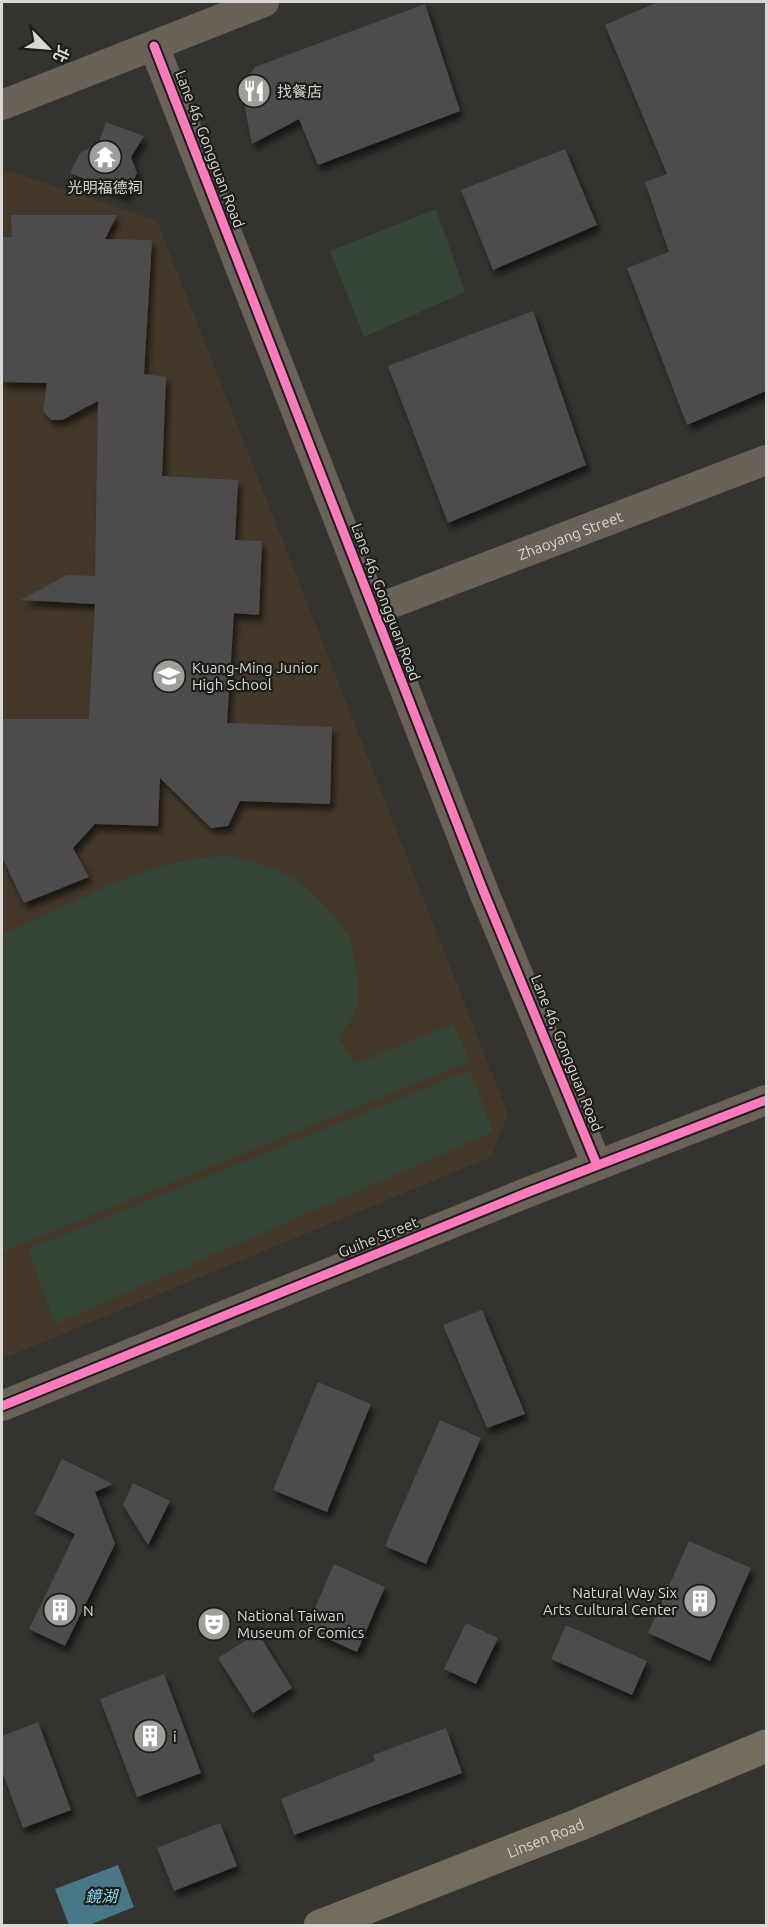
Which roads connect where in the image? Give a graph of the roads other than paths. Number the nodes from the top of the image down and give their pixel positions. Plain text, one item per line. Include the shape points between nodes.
1 (264, 2) edge
2 (154, 46) junction
3 (2, 105) edge
4 (766, 460) edge
5 (374, 610) junction
6 (766, 1100) edge
7 (597, 1165) junction
8 (2, 1406) edge
9 (766, 1746) edge
10 (320, 1926) edge

1 - 2 street
2 - 3 street
2 - 5 street, Lane 46, Gongguan Road
4 - 5 street, Zhaoyang Street
5 - 7 street, Lane 46, Gongguan Road via 483,890
6 - 7 street, Guihe Street
7 - 8 street, Guihe Street
9 - 10 main road, Linsen Road via 579,1825

